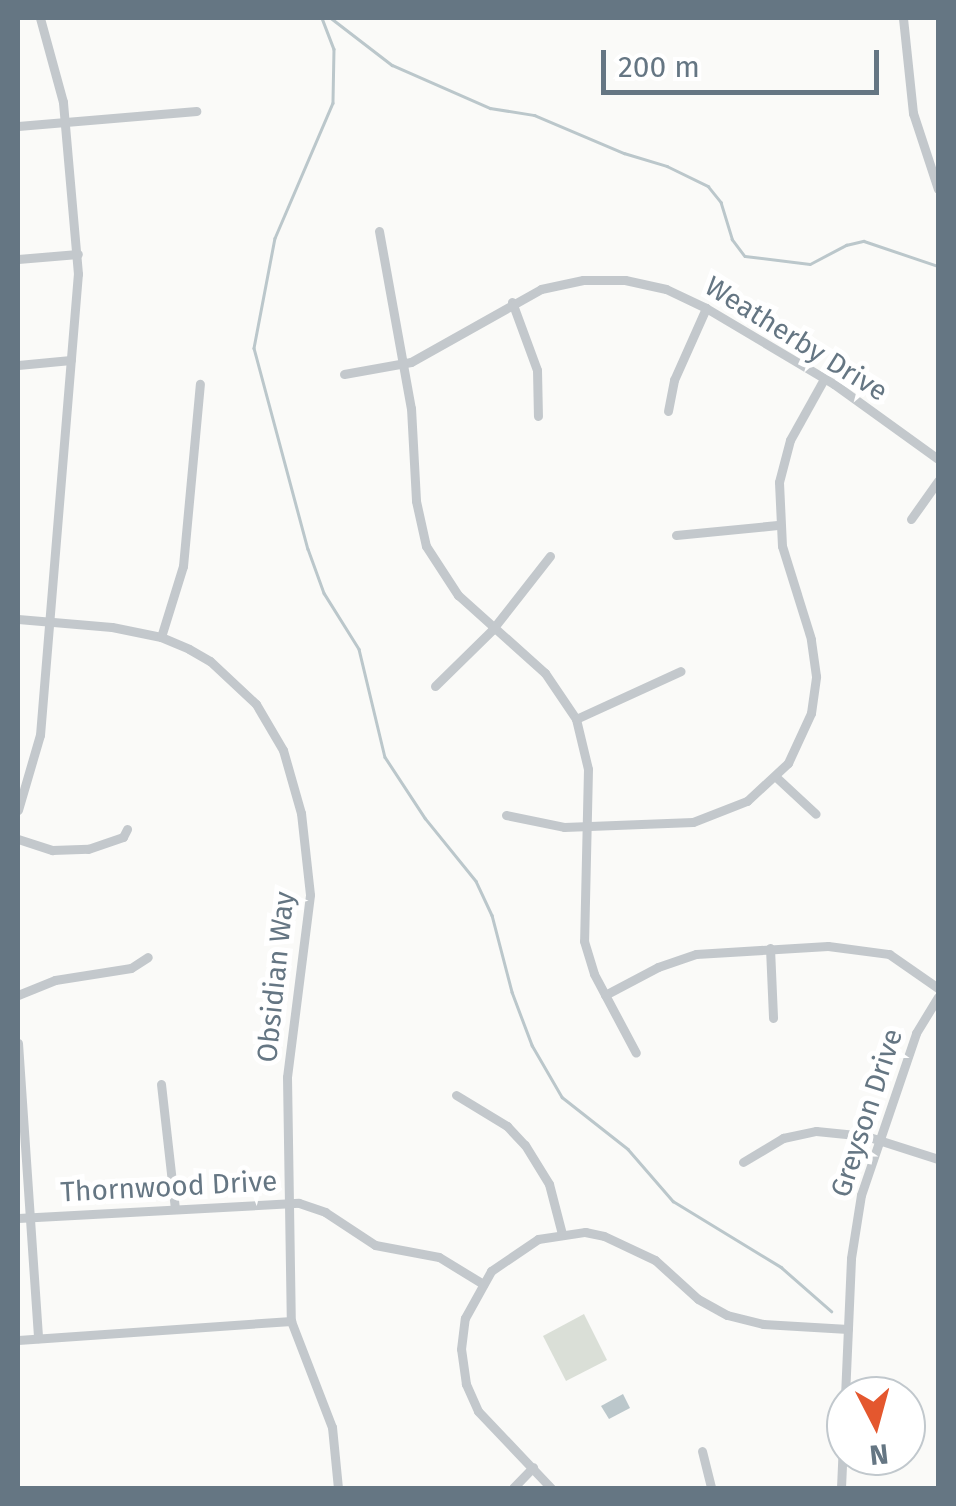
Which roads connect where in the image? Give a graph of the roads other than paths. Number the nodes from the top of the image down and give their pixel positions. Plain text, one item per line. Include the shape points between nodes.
1 (40, 18) edge
2 (903, 18) edge
3 (196, 111) dead end
4 (66, 121) junction
5 (18, 126) edge
6 (938, 188) edge
7 (380, 231) dead end
8 (78, 254) junction
9 (18, 259) edge
10 (512, 302) junction
11 (706, 308) junction
12 (70, 360) junction
13 (18, 365) edge
14 (401, 365) junction
15 (344, 374) dead end
16 (824, 378) junction
17 (200, 384) dead end
18 (668, 411) dead end
19 (538, 416) dead end
20 (938, 459) edge
21 (938, 481) edge
22 (912, 519) dead end
23 (778, 525) junction
24 (676, 535) dead end
25 (550, 556) dead end
26 (18, 619) edge
27 (50, 622) junction
28 (492, 630) junction
29 (162, 637) junction
30 (681, 671) dead end
31 (436, 686) dead end
32 (576, 719) junction
33 (776, 777) junction
34 (18, 810) edge
35 (816, 814) dead end
36 (506, 815) dead end
37 (587, 827) junction
38 (128, 829) dead end
39 (18, 839) edge
40 (770, 948) junction
41 (148, 957) dead end
42 (938, 988) edge
43 (18, 995) edge
44 (605, 995) junction
45 (938, 998) edge
46 (773, 1018) dead end
47 (18, 1043) edge
48 (636, 1053) dead end
49 (161, 1084) dead end
50 (456, 1095) dead end
51 (20, 1112) edge
52 (877, 1139) junction
53 (938, 1159) edge
54 (743, 1162) dead end
55 (287, 1203) junction
56 (174, 1208) junction
57 (29, 1217) junction
58 (18, 1218) edge
59 (562, 1234) junction
60 (483, 1284) junction
61 (291, 1321) junction
62 (848, 1329) junction
63 (38, 1338) junction
64 (18, 1340) edge
65 (846, 1376) edge
66 (702, 1451) dead end
67 (532, 1467) junction
68 (338, 1488) edge
69 (513, 1488) edge
70 (551, 1488) edge
71 (711, 1488) edge

1 - 4 street
2 - 6 street via 916,126
3 - 4 street
4 - 5 street
4 - 8 street
7 - 14 street
8 - 9 street
8 - 12 street
10 - 11 street, Weatherby Drive via 541,289 603,279 645,283
10 - 14 street, Weatherby Drive
10 - 19 street via 532,353
11 - 16 street, Weatherby Drive
11 - 18 street via 674,380
12 - 13 street
12 - 27 street
14 - 15 street, Weatherby Drive
14 - 28 street via 426,546 446,580
16 - 20 street, Weatherby Drive
16 - 23 street via 784,461
17 - 29 street via 183,566
21 - 22 street
23 - 24 street
23 - 33 street via 816,676 806,731
25 - 28 street
26 - 27 street, Obsidian Way
27 - 29 street, Obsidian Way
27 - 34 street via 38,751
28 - 31 street
28 - 32 street via 546,674
29 - 55 street, Obsidian Way via 210,661 256,704 283,750 301,813 310,895 287,1078
30 - 32 street
32 - 37 street via 588,769
33 - 35 street
33 - 37 street via 747,802 714,817
36 - 37 street
37 - 44 street via 584,940
38 - 39 street via 88,849 52,850
40 - 42 street via 870,949 908,963
40 - 44 street via 696,954
40 - 46 street
41 - 43 street via 130,968 55,980
44 - 48 street
45 - 52 street, Greyson Drive via 916,1033
47 - 51 street
49 - 56 street
50 - 59 street via 526,1144 549,1184
51 - 57 street
52 - 53 street
52 - 54 street via 803,1132
52 - 62 street, Greyson Drive via 851,1258
55 - 56 street, Thornwood Drive
55 - 60 street, Thornwood Drive via 325,1212 375,1245 439,1257
55 - 61 street, Obsidian Way
56 - 57 street, Thornwood Drive
57 - 58 street, Thornwood Drive
57 - 63 street
59 - 60 street via 513,1252
59 - 62 street via 594,1233 629,1244 705,1305 739,1320
60 - 67 street via 462,1328 464,1375 485,1422
61 - 63 street
61 - 68 street, Obsidian Way via 332,1427
62 - 65 street, Greyson Drive
63 - 64 street
66 - 71 street
67 - 69 street
67 - 70 street

